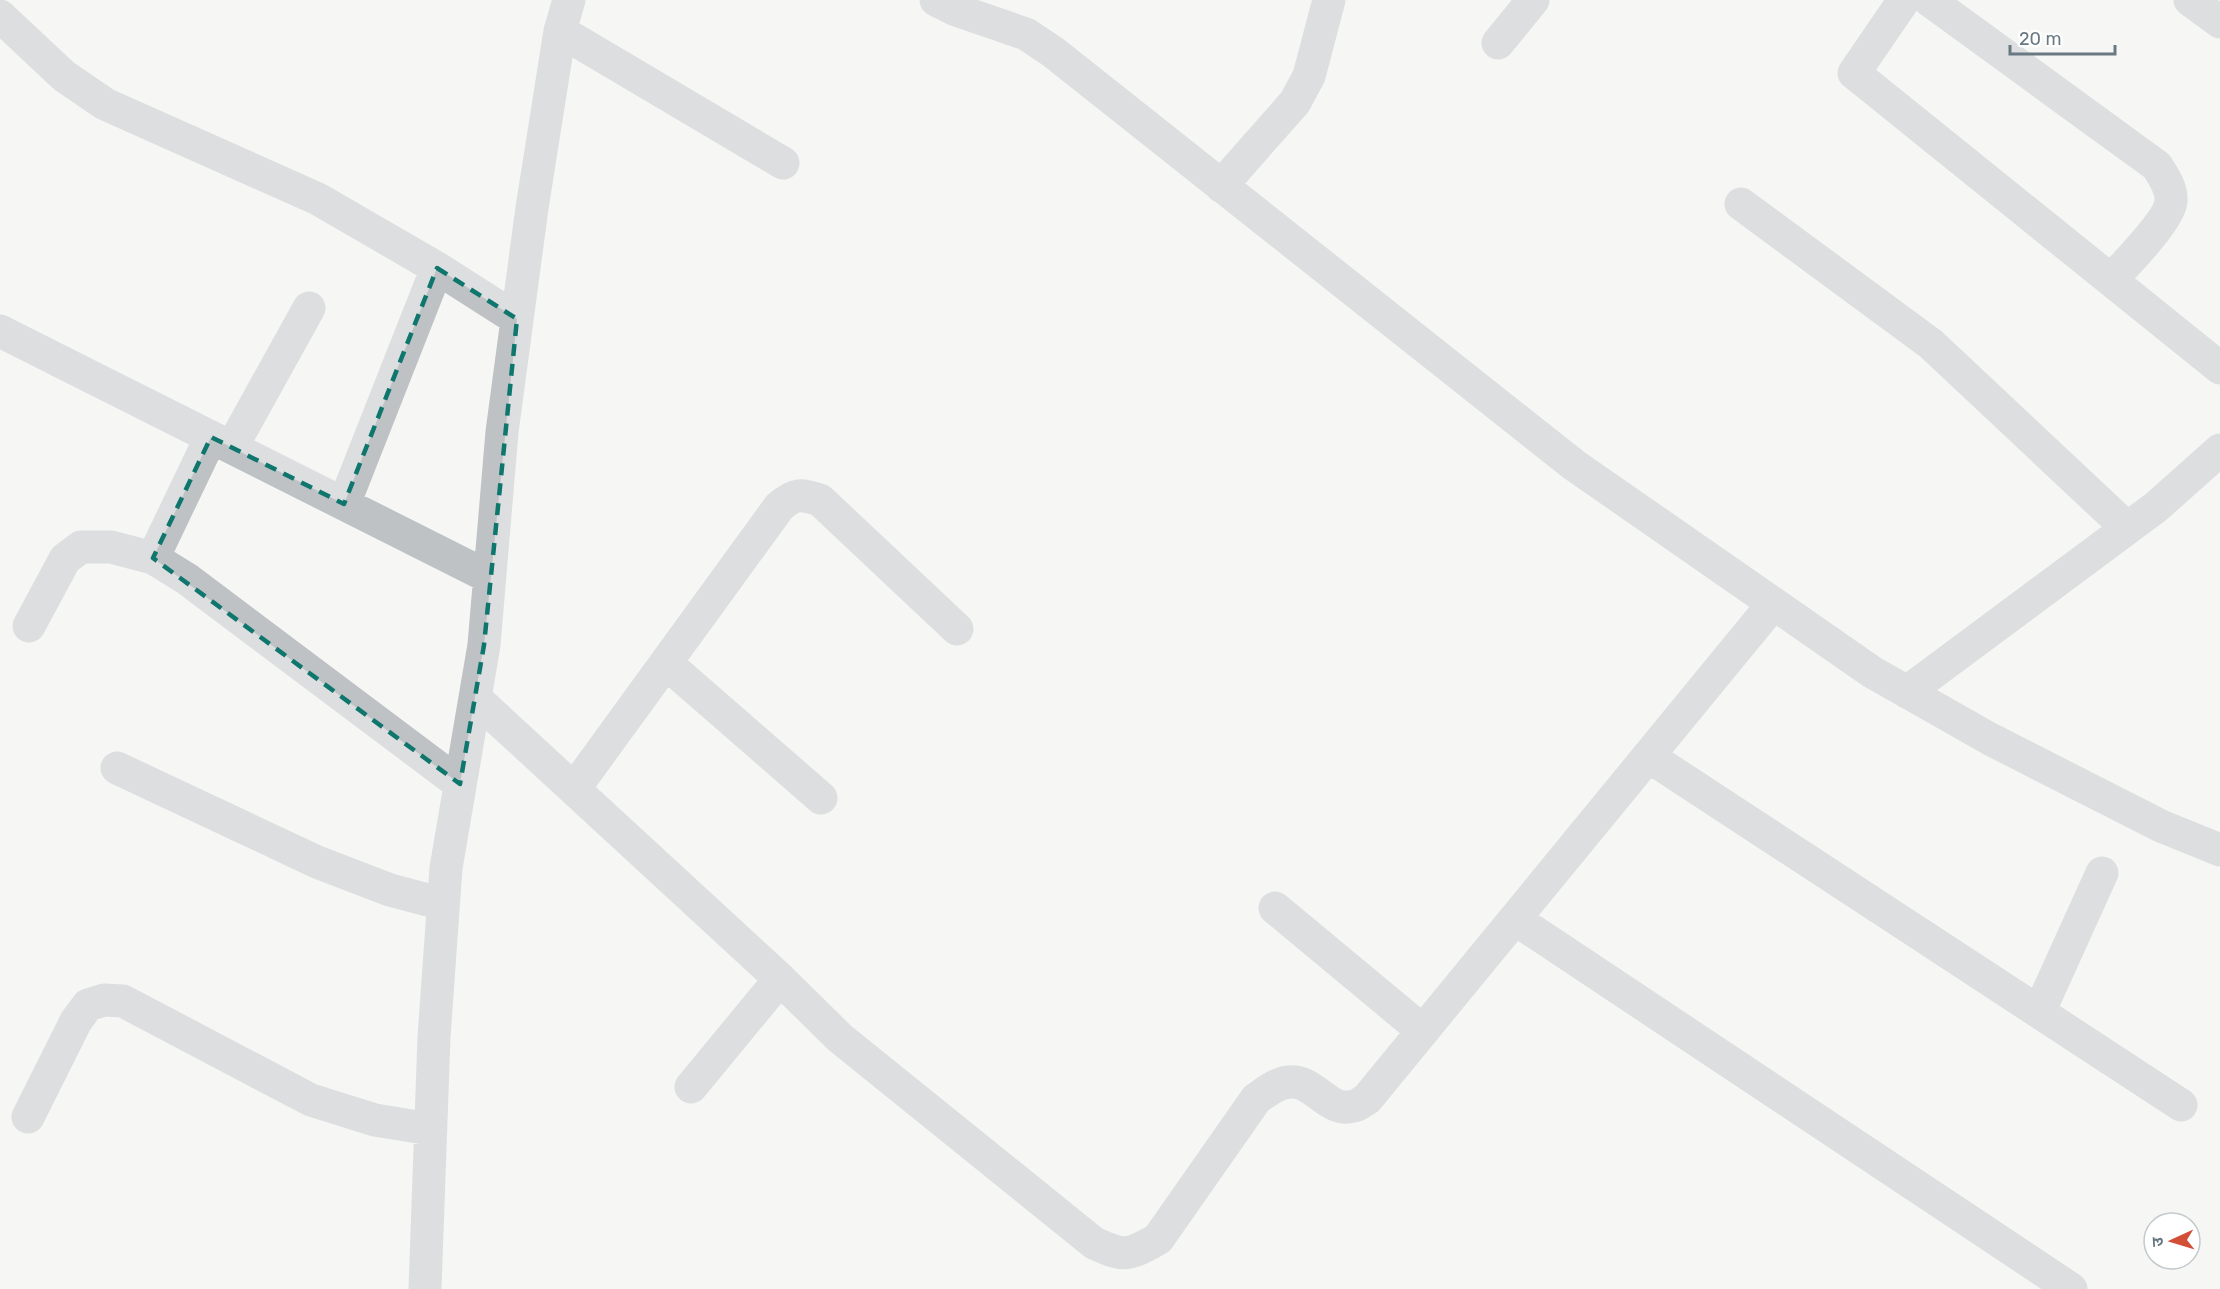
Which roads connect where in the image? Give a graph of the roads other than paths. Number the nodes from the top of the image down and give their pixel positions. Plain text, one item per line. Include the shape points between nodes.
1 (569, 0) edge
2 (936, 0) edge
3 (1329, 0) edge
4 (1533, 0) edge
5 (1904, 0) edge
6 (1929, 0) edge
7 (2190, 0) edge
8 (0, 16) edge
9 (2220, 22) edge
10 (560, 31) junction
11 (1498, 43) dead end
12 (783, 163) dead end
13 (1221, 186) junction
14 (1741, 204) dead end
15 (437, 268) junction
16 (2112, 280) junction
17 (309, 308) dead end
18 (517, 319) junction
19 (0, 331) edge
20 (2220, 368) edge
21 (221, 442) junction
22 (2220, 450) edge
23 (344, 504) junction
24 (2127, 528) junction
25 (153, 558) junction
26 (489, 577) junction
27 (1773, 604) junction
28 (29, 626) dead end
29 (957, 629) dead end
30 (666, 663) junction
31 (1908, 692) junction
32 (475, 698) junction
33 (1648, 756) junction
34 (117, 768) dead end
35 (460, 784) junction
36 (574, 789) junction
37 (821, 798) dead end
38 (2220, 850) edge
39 (2102, 873) dead end
40 (443, 904) junction
41 (1275, 908) dead end
42 (1515, 919) junction
43 (780, 979) junction
44 (2039, 1012) junction
45 (1423, 1031) junction
46 (691, 1087) dead end
47 (2181, 1104) dead end
48 (28, 1117) dead end
49 (430, 1129) junction
50 (425, 1289) edge
51 (2071, 1289) edge

1 - 10 street
2 - 13 street via 1026,34
3 - 13 street via 1309,76 1295,102
4 - 11 street
5 - 16 street via 1854,73
6 - 16 street via 2157,166 2168,183 2171,201 2166,216
7 - 9 street
8 - 15 street via 64,76 105,104 318,199
10 - 12 street
10 - 18 street
13 - 27 street via 1574,465
14 - 24 street via 1931,344
15 - 18 street
15 - 23 street
16 - 20 street
17 - 21 street
18 - 26 street
19 - 21 street
21 - 23 street
21 - 25 street
22 - 24 street
23 - 26 street
24 - 31 street
25 - 28 street via 111,548 81,547 65,560
25 - 35 street via 187,579
26 - 32 street
27 - 31 street
27 - 33 street
29 - 30 street via 820,500 792,496 779,507
30 - 36 street
30 - 37 street
31 - 38 street via 2161,826
32 - 35 street
32 - 36 street
33 - 42 street
33 - 44 street
34 - 40 street via 328,867
35 - 40 street
36 - 43 street
39 - 44 street
40 - 49 street
41 - 45 street
42 - 45 street
42 - 51 street
43 - 45 street via 849,1045 1094,1242 1117,1253 1138,1251 1158,1239 1256,1099 1277,1084 1296,1081 1311,1086 1329,1102 1354,1106 1367,1099
43 - 46 street
44 - 47 street
48 - 49 street via 76,1021 88,1005 104,1000 123,1001 311,1100 375,1120
49 - 50 street

